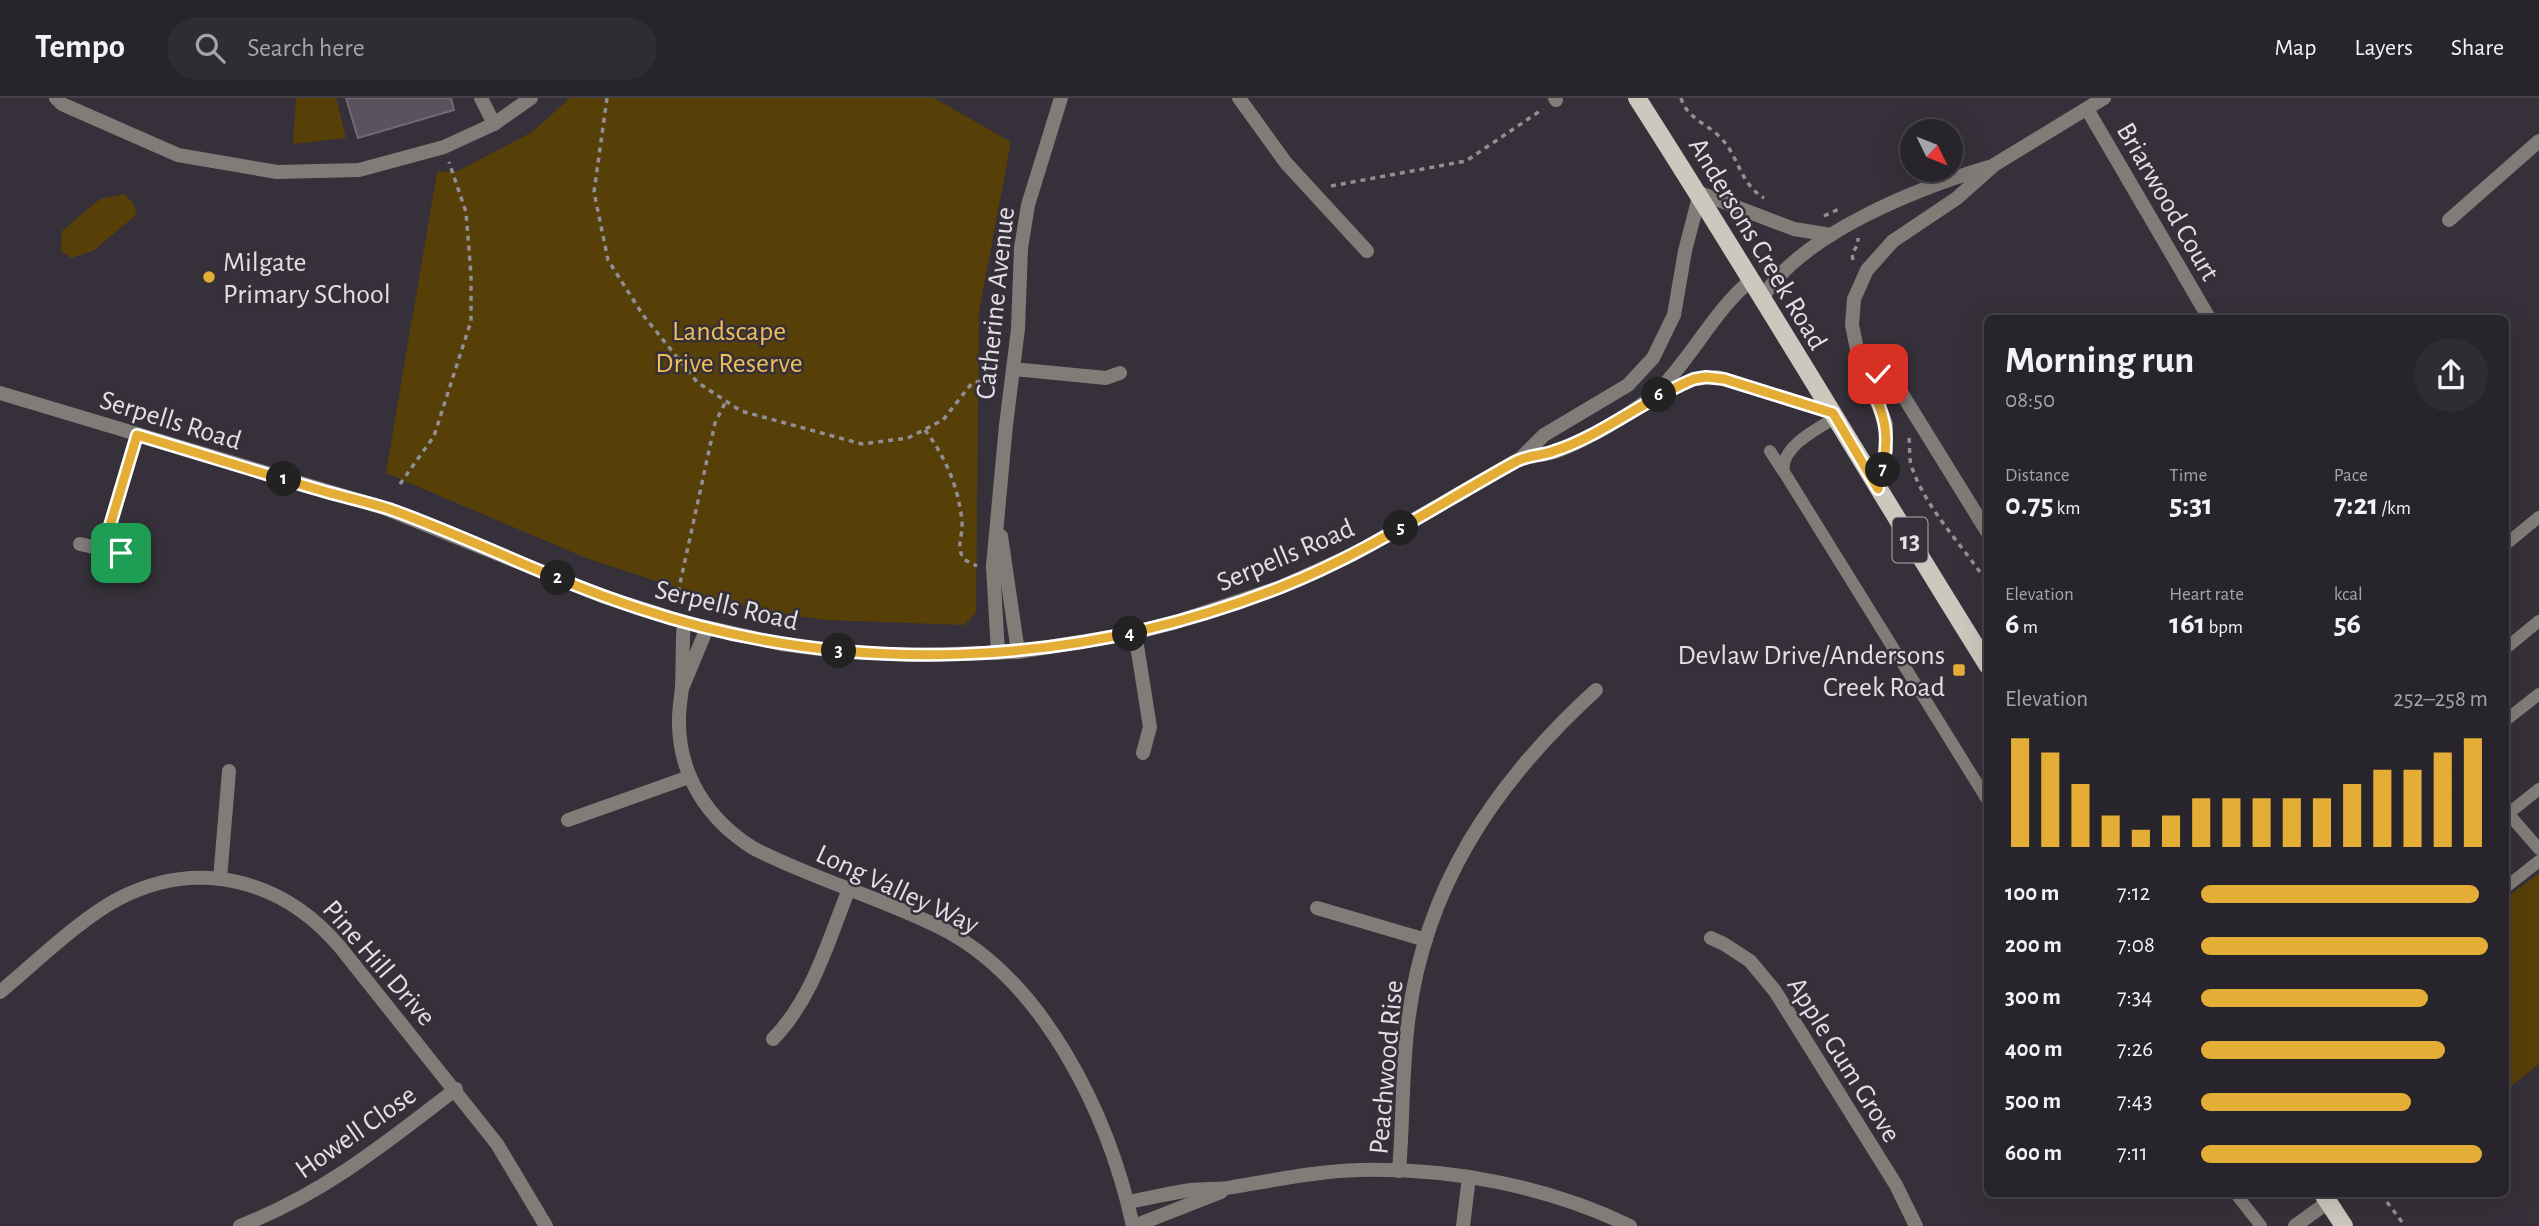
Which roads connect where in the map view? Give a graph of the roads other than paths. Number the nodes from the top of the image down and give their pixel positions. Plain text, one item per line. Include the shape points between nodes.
1 (56, 98) edge
2 (481, 98) edge
3 (531, 98) edge
4 (1062, 98) edge
5 (1240, 98) edge
6 (2104, 98) edge
7 (1639, 99) edge
8 (2087, 109) junction
9 (494, 124) junction
10 (2539, 141) edge
11 (1994, 166) junction
12 (1700, 193) junction
13 (2449, 220) dead end
14 (1831, 235) junction
15 (1367, 251) dead end
16 (1751, 280) junction
17 (1762, 300) junction
18 (2207, 315) edge
19 (1859, 359) junction
20 (1013, 372) junction
21 (1120, 373) dead end
22 (0, 393) edge
23 (1606, 400) junction
24 (1640, 405) junction
25 (1834, 415) junction
26 (1619, 418) junction
27 (137, 435) junction
28 (1770, 450) dead end
29 (1521, 458) junction
30 (1786, 476) junction
31 (1878, 489) junction
32 (1000, 517) junction
33 (2539, 517) edge
34 (1984, 527) edge
35 (2509, 542) edge
36 (80, 544) dead end
37 (103, 549) junction
38 (121, 553) dead end
39 (678, 621) junction
40 (2539, 621) edge
41 (707, 628) junction
42 (1135, 633) junction
43 (2509, 646) edge
44 (1018, 652) junction
45 (998, 653) junction
46 (1984, 660) edge
47 (682, 687) junction
48 (1596, 690) dead end
49 (2539, 694) edge
50 (2509, 718) edge
51 (1143, 752) dead end
52 (229, 771) dead end
53 (689, 777) junction
54 (2539, 789) edge
55 (1984, 795) edge
56 (2509, 811) edge
57 (2509, 813) edge
58 (568, 820) dead end
59 (2539, 849) edge
60 (2539, 861) edge
61 (220, 879) junction
62 (2509, 885) edge
63 (849, 889) junction
64 (1317, 908) dead end
65 (1711, 938) dead end
66 (1426, 940) junction
67 (0, 992) edge
68 (773, 1039) dead end
69 (456, 1089) junction
70 (1399, 1171) junction
71 (1469, 1177) junction
72 (1229, 1188) junction
73 (2238, 1197) edge
74 (2325, 1198) edge
75 (1128, 1202) junction
76 (240, 1226) edge
77 (546, 1226) edge
78 (1134, 1226) edge
79 (1463, 1226) edge
80 (1630, 1226) edge
81 (1916, 1226) edge
82 (2261, 1226) edge
83 (2295, 1226) edge
84 (2344, 1226) edge

1 - 9 street via 178,155 277,172 359,170 444,147
2 - 9 street
3 - 9 street
4 - 20 street, Catherine Avenue via 1028,205
5 - 15 street via 1286,163
6 - 8 street
7 - 12 main road, Andersons Creek Road / 13
8 - 11 street
8 - 18 street, Briarwood Court
10 - 13 street
11 - 14 street via 1919,190
11 - 19 street via 1958,198 1893,241 1871,263 1853,306
12 - 14 street via 1794,229
12 - 16 main road, Andersons Creek Road / 13
12 - 23 street, Serpells Road via 1668,332 1643,371
14 - 17 street via 1791,264
16 - 17 main road, Andersons Creek Road / 13
16 - 24 street, Serpells Road via 1722,307 1662,388
17 - 25 main road, Andersons Creek Road / 13
19 - 31 street via 1887,429
19 - 34 street via 1896,387
20 - 21 street via 1106,378
20 - 32 street, Catherine Avenue
22 - 27 street, Serpells Road
23 - 26 street
23 - 29 street, Serpells Road via 1544,435
24 - 25 street, Serpells Road via 1680,384 1706,377 1733,381
24 - 26 street, Serpells Road
25 - 30 lane via 1787,456 1783,463
25 - 31 main road, Andersons Creek Road / 13
26 - 29 street, Serpells Road via 1555,451
27 - 37 street
27 - 39 street, Serpells Road via 384,508 602,596
28 - 30 lane
29 - 42 street, Serpells Road via 1319,571
30 - 55 lane
31 - 46 main road, Andersons Creek Road / 13
32 - 44 street, Catherine Avenue
32 - 45 street, Catherine Avenue via 993,566
33 - 35 lane
36 - 37 street
37 - 38 street
39 - 41 street, Serpells Road
39 - 47 street, Long Valley Way
40 - 43 lane
41 - 45 street, Serpells Road via 844,652
41 - 47 street, Long Valley Way
42 - 44 street, Serpells Road
42 - 51 street via 1150,727
44 - 45 street, Serpells Road
47 - 53 street, Long Valley Way via 680,743
48 - 66 street, Peachwood Rise via 1542,741 1493,802 1449,880
49 - 50 lane
52 - 61 street
53 - 58 street
53 - 63 street, Long Valley Way via 705,804 740,840
54 - 56 lane
57 - 59 lane
60 - 62 lane
61 - 67 street, Pine Hill Drive via 176,879 118,900
61 - 69 street, Pine Hill Drive via 263,889 313,917
63 - 68 street via 807,993
63 - 75 street, Long Valley Way via 965,942 1027,998 1088,1097
64 - 66 street
65 - 81 street, Apple Gum Grove via 1750,961 1775,992 1896,1185
66 - 70 street, Peachwood Rise via 1407,1030
69 - 76 street, Howell Close via 337,1179
69 - 77 street, Pine Hill Drive via 497,1144
70 - 71 street
70 - 72 street via 1321,1173
71 - 79 street
71 - 80 street via 1550,1195
72 - 75 street
72 - 78 street
73 - 82 lane
74 - 83 street
74 - 84 main road
75 - 78 street, Long Valley Way

